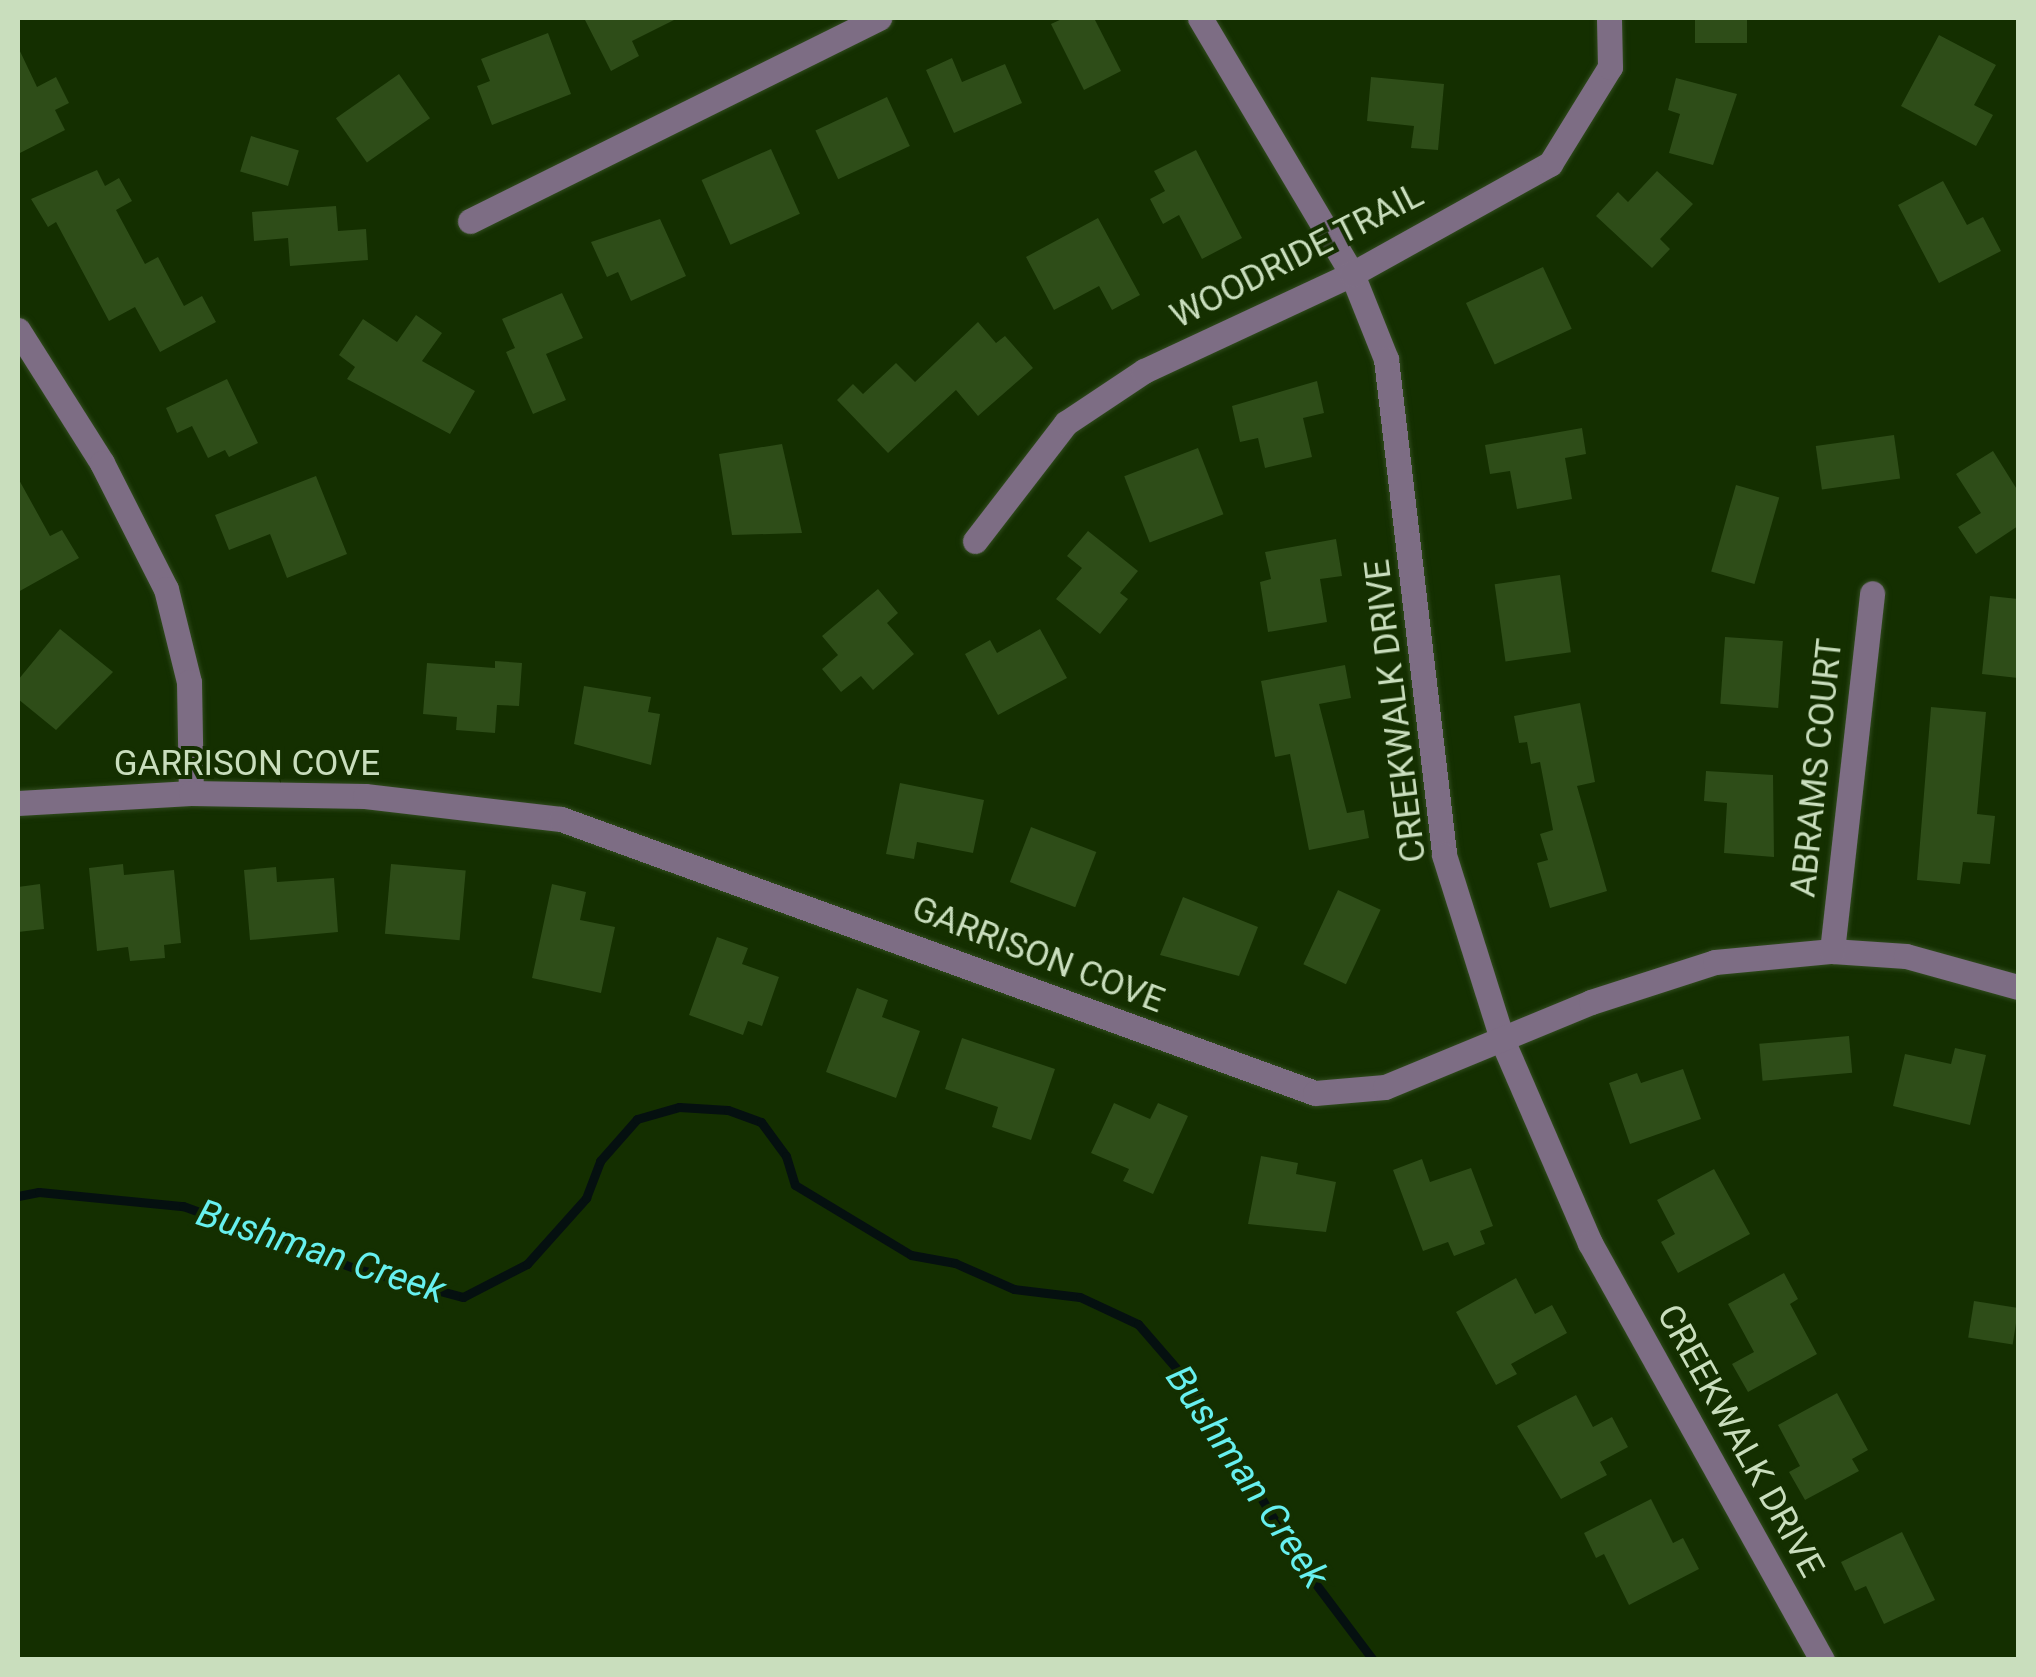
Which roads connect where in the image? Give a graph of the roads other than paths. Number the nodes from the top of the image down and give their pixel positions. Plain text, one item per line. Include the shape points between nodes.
1 (879, 18) edge
2 (1200, 18) edge
3 (1609, 18) edge
4 (470, 221) dead end
5 (1352, 274) junction
6 (18, 330) edge
7 (976, 541) dead end
8 (1872, 593) dead end
9 (192, 792) junction
10 (18, 803) edge
11 (1832, 951) junction
12 (2018, 987) edge
13 (1503, 1042) junction
14 (1822, 1660) edge

1 - 4 street
2 - 5 street, CREEKWALK DRIVE
3 - 5 street, WOODRIDE TRAIL via 1610,67 1550,164
5 - 7 street, WOODRIDE TRAIL via 1144,371 1066,422
5 - 13 street, CREEKWALK DRIVE via 1386,359 1444,855
6 - 9 street via 102,463 166,588 188,682
8 - 11 street, ABRAMS COURT
9 - 10 street, GARRISON COVE
9 - 13 street, GARRISON COVE via 365,796 560,819 1315,1093 1386,1087
11 - 12 street, GARRISON COVE via 1906,956
11 - 13 street, GARRISON COVE via 1715,962 1591,1002
13 - 14 street, CREEKWALK DRIVE via 1590,1244

